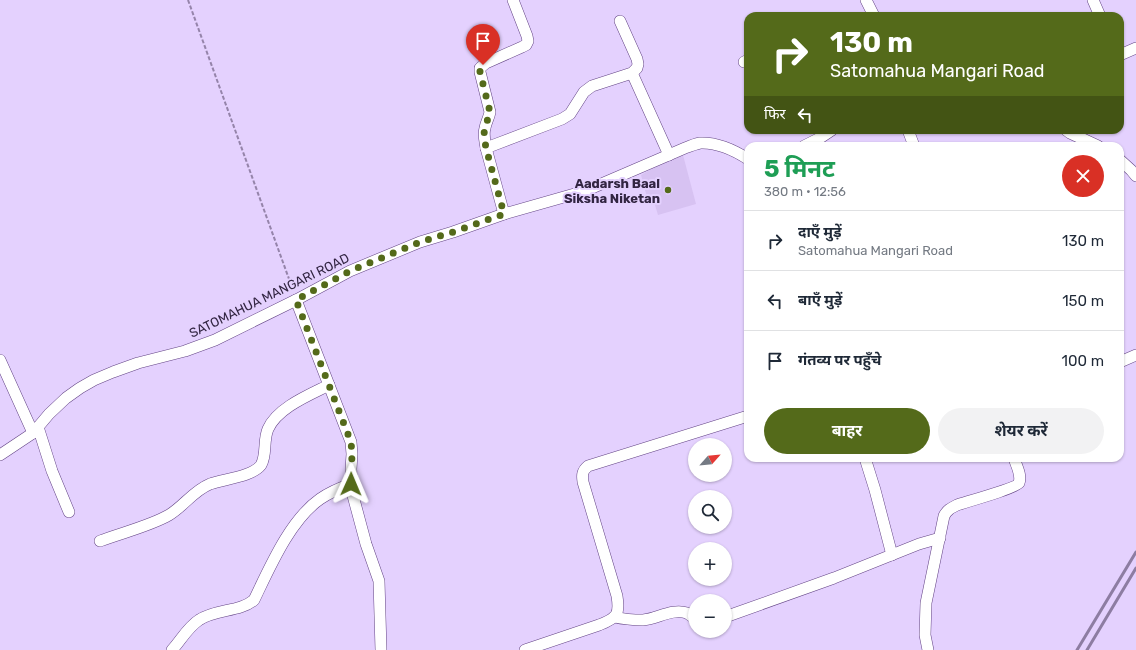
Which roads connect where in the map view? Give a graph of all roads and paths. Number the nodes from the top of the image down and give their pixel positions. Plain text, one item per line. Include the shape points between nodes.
1 (188, 0) edge
2 (513, 0) edge
3 (866, 0) edge
4 (1093, 0) edge
5 (872, 12) edge
6 (1098, 12) edge
7 (620, 21) dead end
8 (1136, 48) edge
9 (1124, 53) edge
10 (632, 73) junction
11 (826, 134) edge
12 (1072, 134) edge
13 (812, 142) edge
14 (1089, 142) edge
15 (486, 148) junction
16 (669, 155) junction
17 (744, 157) edge
18 (1124, 164) edge
19 (1136, 176) edge
20 (504, 214) junction
21 (296, 300) junction
22 (1136, 355) edge
23 (0, 360) edge
24 (1124, 360) edge
25 (328, 385) junction
26 (744, 417) edge
27 (35, 430) junction
28 (0, 456) edge
29 (866, 462) edge
30 (1015, 462) edge
31 (351, 484) junction
32 (69, 512) dead end
33 (940, 538) junction
34 (100, 541) dead end
35 (892, 555) junction
36 (688, 614) edge
37 (732, 614) edge
38 (614, 617) junction
39 (172, 650) edge
40 (381, 650) edge
41 (525, 650) edge
42 (928, 650) edge

1 - 21 path
2 - 15 street via 528,41 526,45 480,68 490,112 484,130
3 - 5 street
4 - 6 street
7 - 10 street via 637,59 637,68
8 - 9 street
10 - 15 street via 592,86 584,92 570,114 562,119
10 - 16 street
11 - 13 street
12 - 14 street
15 - 20 street
16 - 17 street, SATOMAHUA MANGARI ROAD via 700,143 730,148
16 - 20 street, SATOMAHUA MANGARI ROAD via 585,191
18 - 19 street
20 - 21 street, SATOMAHUA MANGARI ROAD via 412,245 350,271
21 - 25 street
21 - 27 street, SATOMAHUA MANGARI ROAD via 215,340 138,363 94,380 66,398
22 - 24 street
23 - 27 street
25 - 31 street via 351,442
25 - 34 street via 284,409 276,417 268,429 261,465 255,470 243,476 209,484 167,516
26 - 38 street via 584,469 582,476 617,596 618,612
27 - 28 street, SATOMAHUA MANGARI ROAD
27 - 32 street
29 - 35 street
30 - 33 street via 1019,478 1017,485 950,508 944,516
31 - 39 street via 330,493 307,510 283,544 254,600 199,619
31 - 40 street via 357,514 378,581
33 - 35 street
33 - 42 street via 926,603 925,635
35 - 37 street
36 - 38 street via 672,613 644,620
38 - 41 street via 599,625

